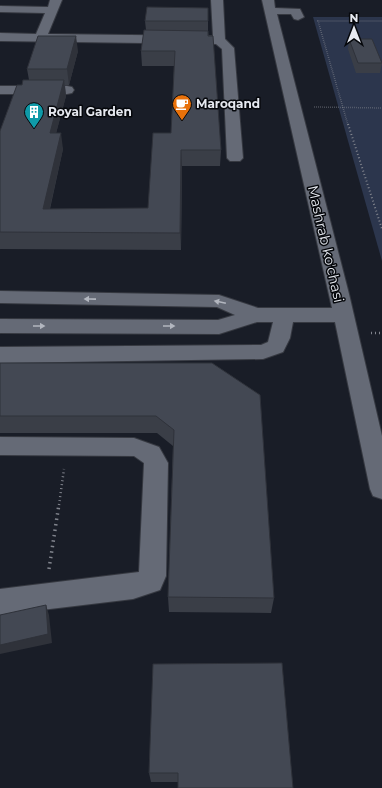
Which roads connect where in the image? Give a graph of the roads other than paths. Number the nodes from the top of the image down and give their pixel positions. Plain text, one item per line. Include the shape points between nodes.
1 (217, 0) edge
2 (54, 5) edge
3 (270, 6) edge
4 (0, 9) edge
5 (298, 17) dead end
6 (0, 37) edge
7 (41, 38) junction
8 (219, 40) junction
9 (0, 90) edge
10 (67, 90) dead end
11 (235, 158) dead end
12 (0, 297) edge
13 (256, 315) junction
14 (284, 315) junction
15 (343, 315) junction
16 (0, 326) edge
17 (0, 355) edge
18 (0, 446) edge
19 (382, 489) edge
20 (0, 602) edge

1 - 8 street
2 - 4 street
2 - 7 street
3 - 5 street via 296,11
3 - 15 street, Mashrab ko'chasi
6 - 7 street
7 - 8 street
8 - 11 street via 228,48
9 - 10 street
13 -> 12 street via 219,301
13 - 14 street
16 -> 13 street via 219,327
14 - 15 street
14 - 17 street via 276,347 263,352
15 - 19 street, Mashrab ko'chasi
18 - 20 street via 134,447 154,457 156,463 150,581 133,586

